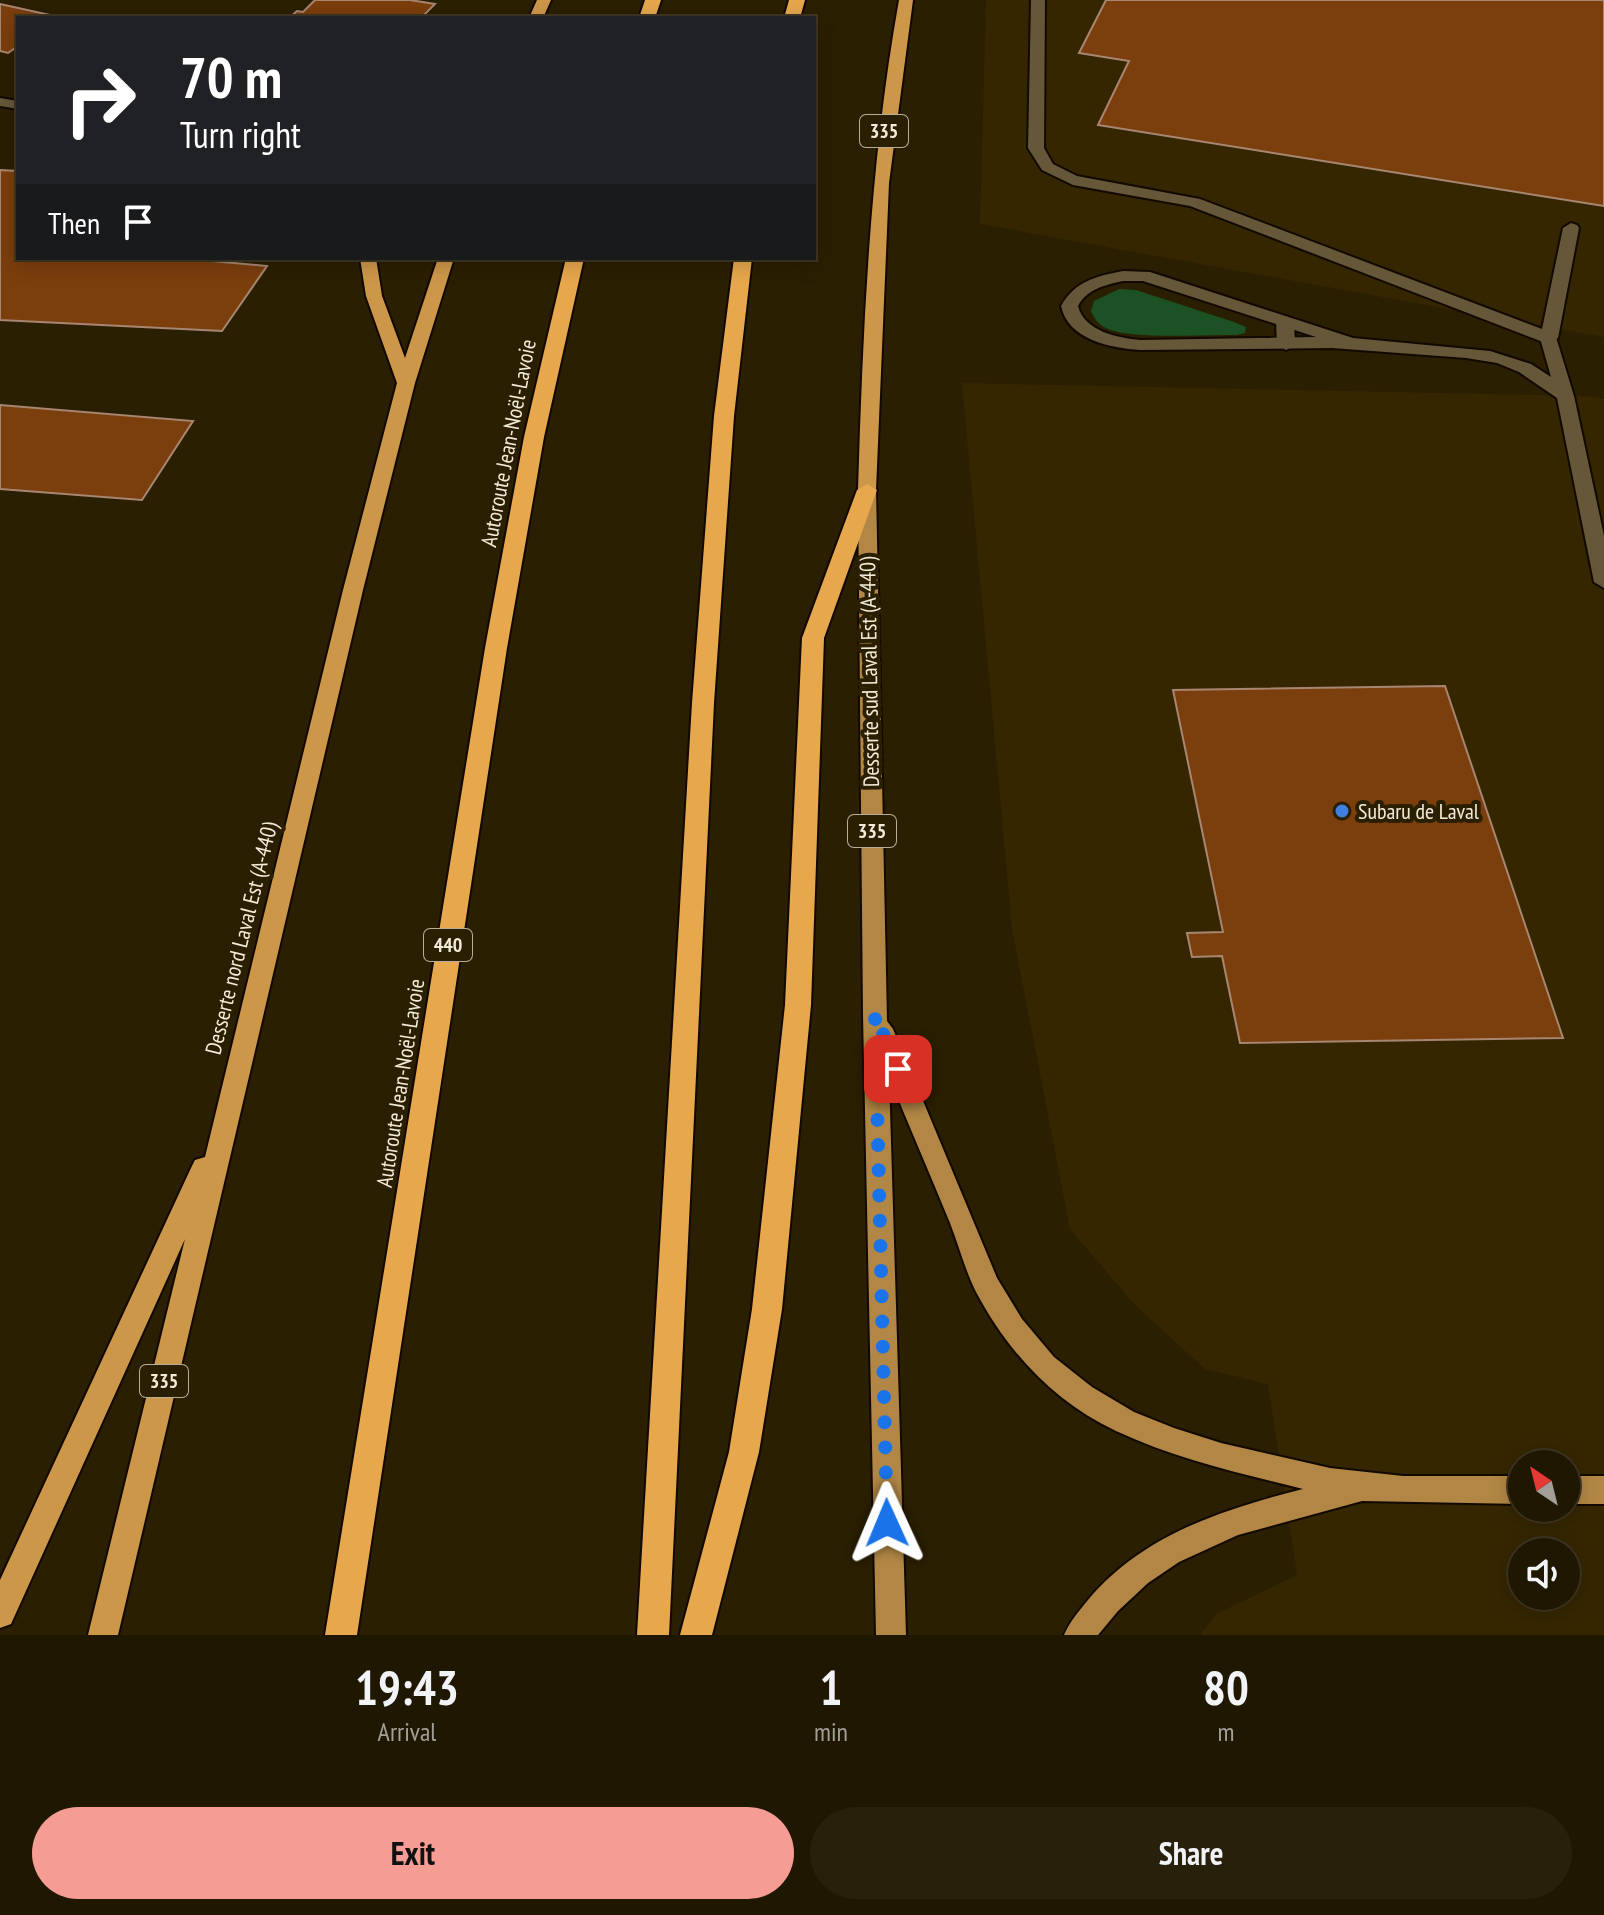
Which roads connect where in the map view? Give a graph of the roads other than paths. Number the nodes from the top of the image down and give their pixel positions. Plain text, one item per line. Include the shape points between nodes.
1 (906, 0) edge
2 (1038, 0) edge
3 (1571, 228) dead end
4 (368, 260) edge
5 (445, 260) edge
6 (575, 260) edge
7 (743, 260) edge
8 (1285, 321) junction
9 (1549, 338) junction
10 (1351, 343) junction
11 (1286, 345) junction
12 (406, 383) junction
13 (1565, 396) junction
14 (867, 490) junction
15 (1604, 582) edge
16 (875, 1015) junction
17 (223, 1127) junction
18 (1362, 1487) junction
19 (1508, 1490) edge
20 (1580, 1490) edge
21 (1604, 1490) edge
22 (0, 1613) edge
23 (103, 1635) edge
24 (341, 1635) edge
25 (653, 1635) edge
26 (696, 1635) edge
27 (891, 1635) edge
28 (1079, 1635) edge

1 - 14 highway, Desserte sud Laval Est (A-440) / 335 via 888,102 875,235
2 - 9 street via 1036,148 1047,167 1073,180 1194,202
3 - 9 street
4 - 12 highway via 374,296
5 - 12 highway, Desserte nord Laval Est (A-440) / 335
6 - 24 highway, Autoroute Jean-Noël-Lavoie / 440 via 534,437 496,648
7 - 25 highway via 724,416 703,703
8 - 10 street
8 - 11 street
8 - 11 street via 1169,281 1125,274 1085,285 1071,304 1079,325 1110,341
9 - 13 street
10 - 11 street
10 - 13 street via 1499,359 1524,368
12 - 17 highway, Desserte nord Laval Est (A-440) / 335
13 - 15 street
14 - 16 main road, Desserte sud Laval Est (A-440) / 335
14 - 26 highway via 813,638 799,990 770,1280 744,1452
16 - 18 main road via 991,1298 1035,1358 1095,1406 1137,1428 1216,1456
16 - 27 main road, Desserte sud Laval Est (A-440) / 335
17 - 22 highway
17 - 23 highway, Desserte nord Laval Est (A-440) / 335
18 - 19 main road
18 - 28 main road via 1220,1526 1188,1540 1134,1573
20 - 21 main road

